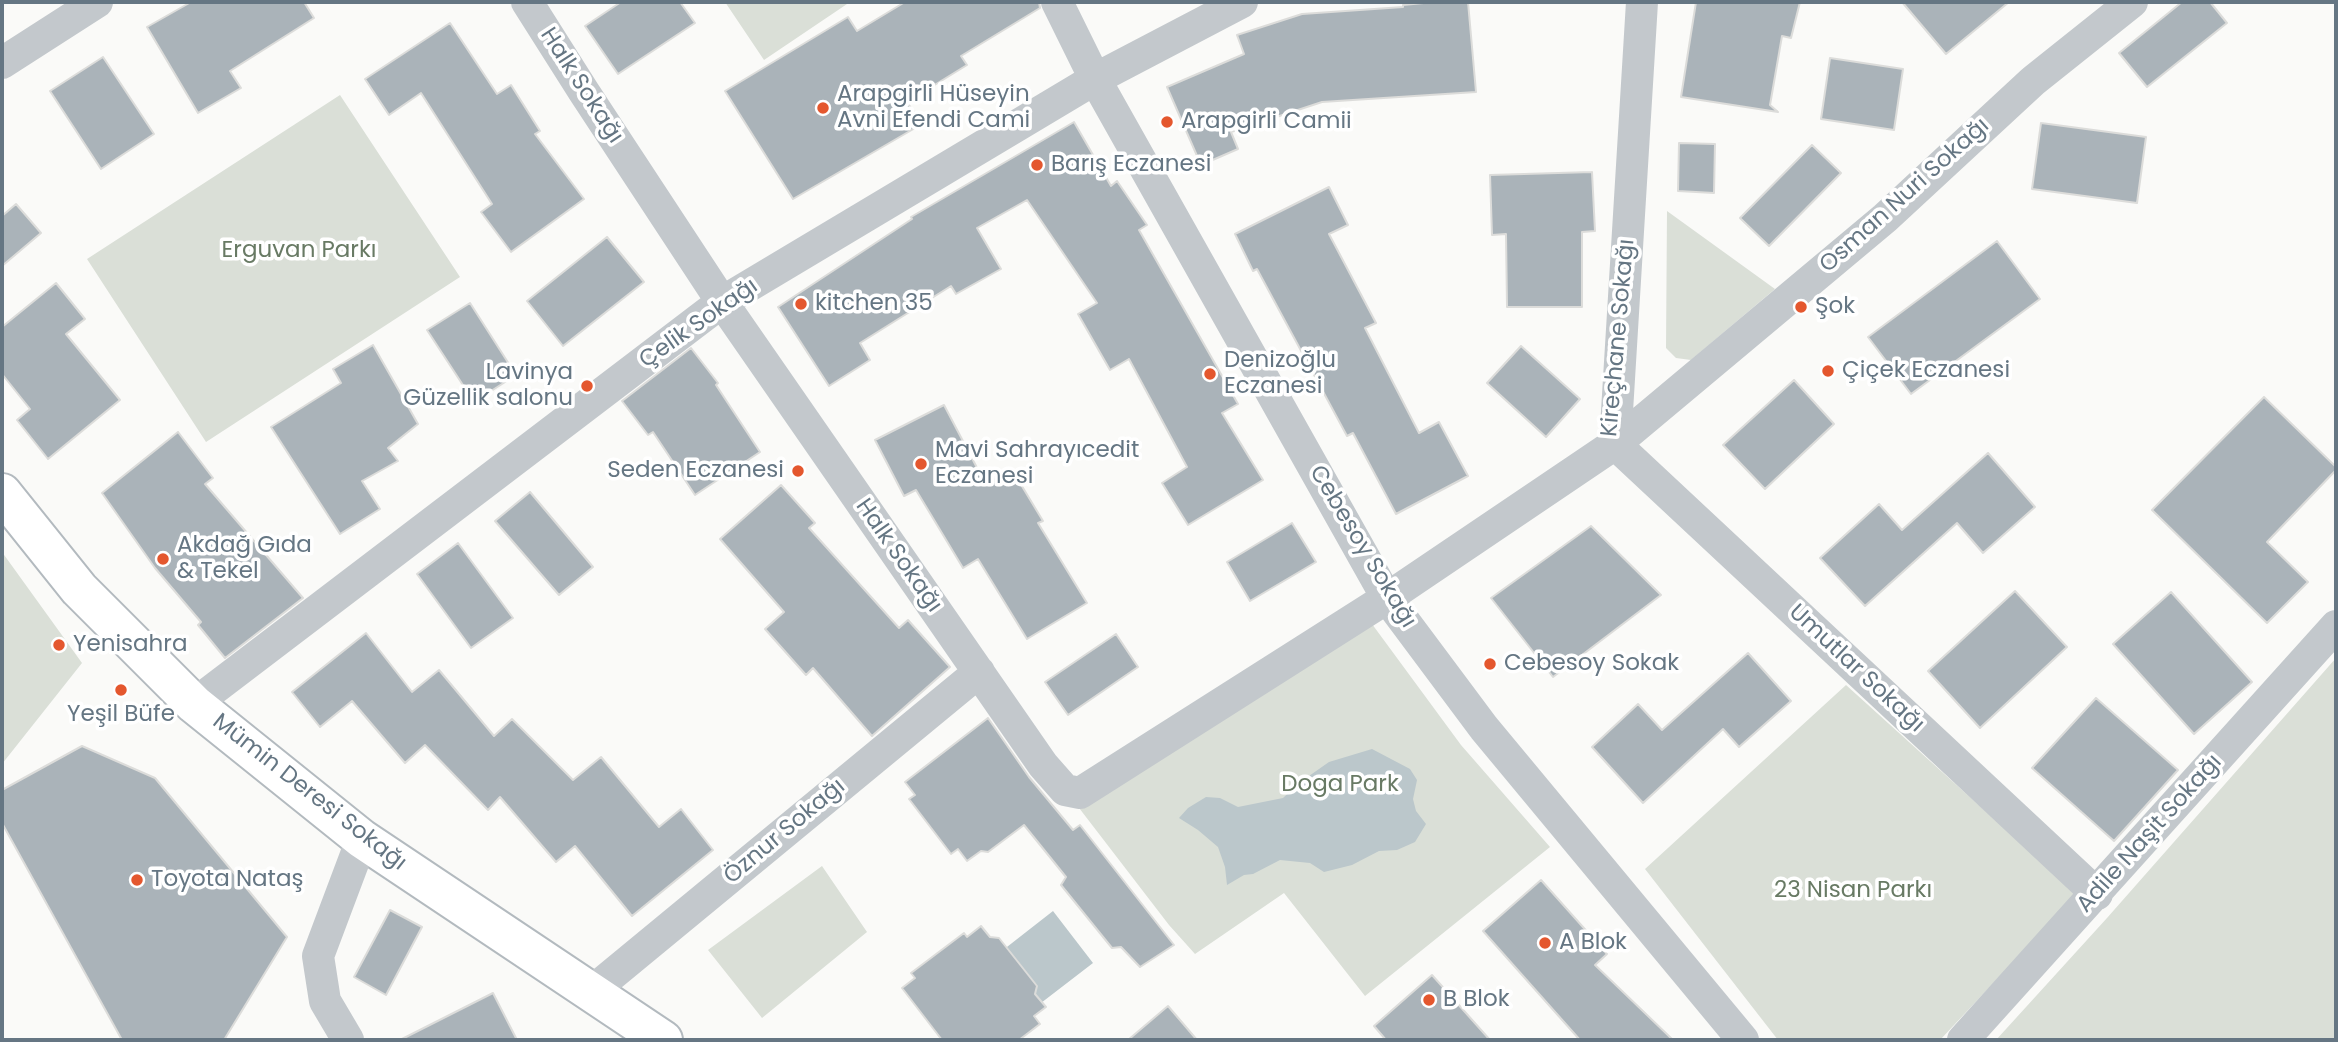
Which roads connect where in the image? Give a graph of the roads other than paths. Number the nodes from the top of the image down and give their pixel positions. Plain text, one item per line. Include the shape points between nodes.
1 (97, 2) edge
2 (527, 2) edge
3 (1057, 2) edge
4 (1242, 2) edge
5 (1642, 2) edge
6 (2132, 2) edge
7 (2, 62) edge
8 (1095, 79) junction
9 (722, 302) junction
10 (1615, 444) junction
11 (2, 494) edge
12 (1387, 598) junction
13 (2336, 626) edge
14 (979, 672) junction
15 (194, 704) junction
16 (362, 839) junction
17 (2097, 894) junction
18 (591, 992) junction
19 (348, 1040) edge
20 (663, 1040) edge
21 (1743, 1040) edge
22 (1963, 1040) edge

1 - 7 street
2 - 9 street, Halk Sokağı
3 - 8 street, Cebesoy Sokağı
4 - 8 street, Çelik Sokağı
5 - 10 street, Kireçhane Sokağı
6 - 10 street, Osman Nuri Sokağı via 2033,81 1885,218
8 - 9 street, Çelik Sokağı
8 - 12 street, Cebesoy Sokağı
9 - 14 street, Halk Sokağı
9 - 15 street, Çelik Sokağı
10 - 12 street, Kireçhane Sokağı
10 - 17 street, Umutlar Sokağı
11 - 15 street, Mümin Deresi Sokağı via 79,589
12 - 14 street, Halk Sokağı via 1080,793 1058,785
12 - 21 street, Cebesoy Sokağı via 1483,728
13 - 17 street, Adile Naşit Sokağı
14 - 18 street, Öznur Sokağı
15 - 16 street, Mümin Deresi Sokağı
16 - 18 street, Mümin Deresi Sokağı
16 - 19 street via 318,956 325,1001
17 - 22 street, Adile Naşit Sokağı
18 - 20 street, Mümin Deresi Sokağı

